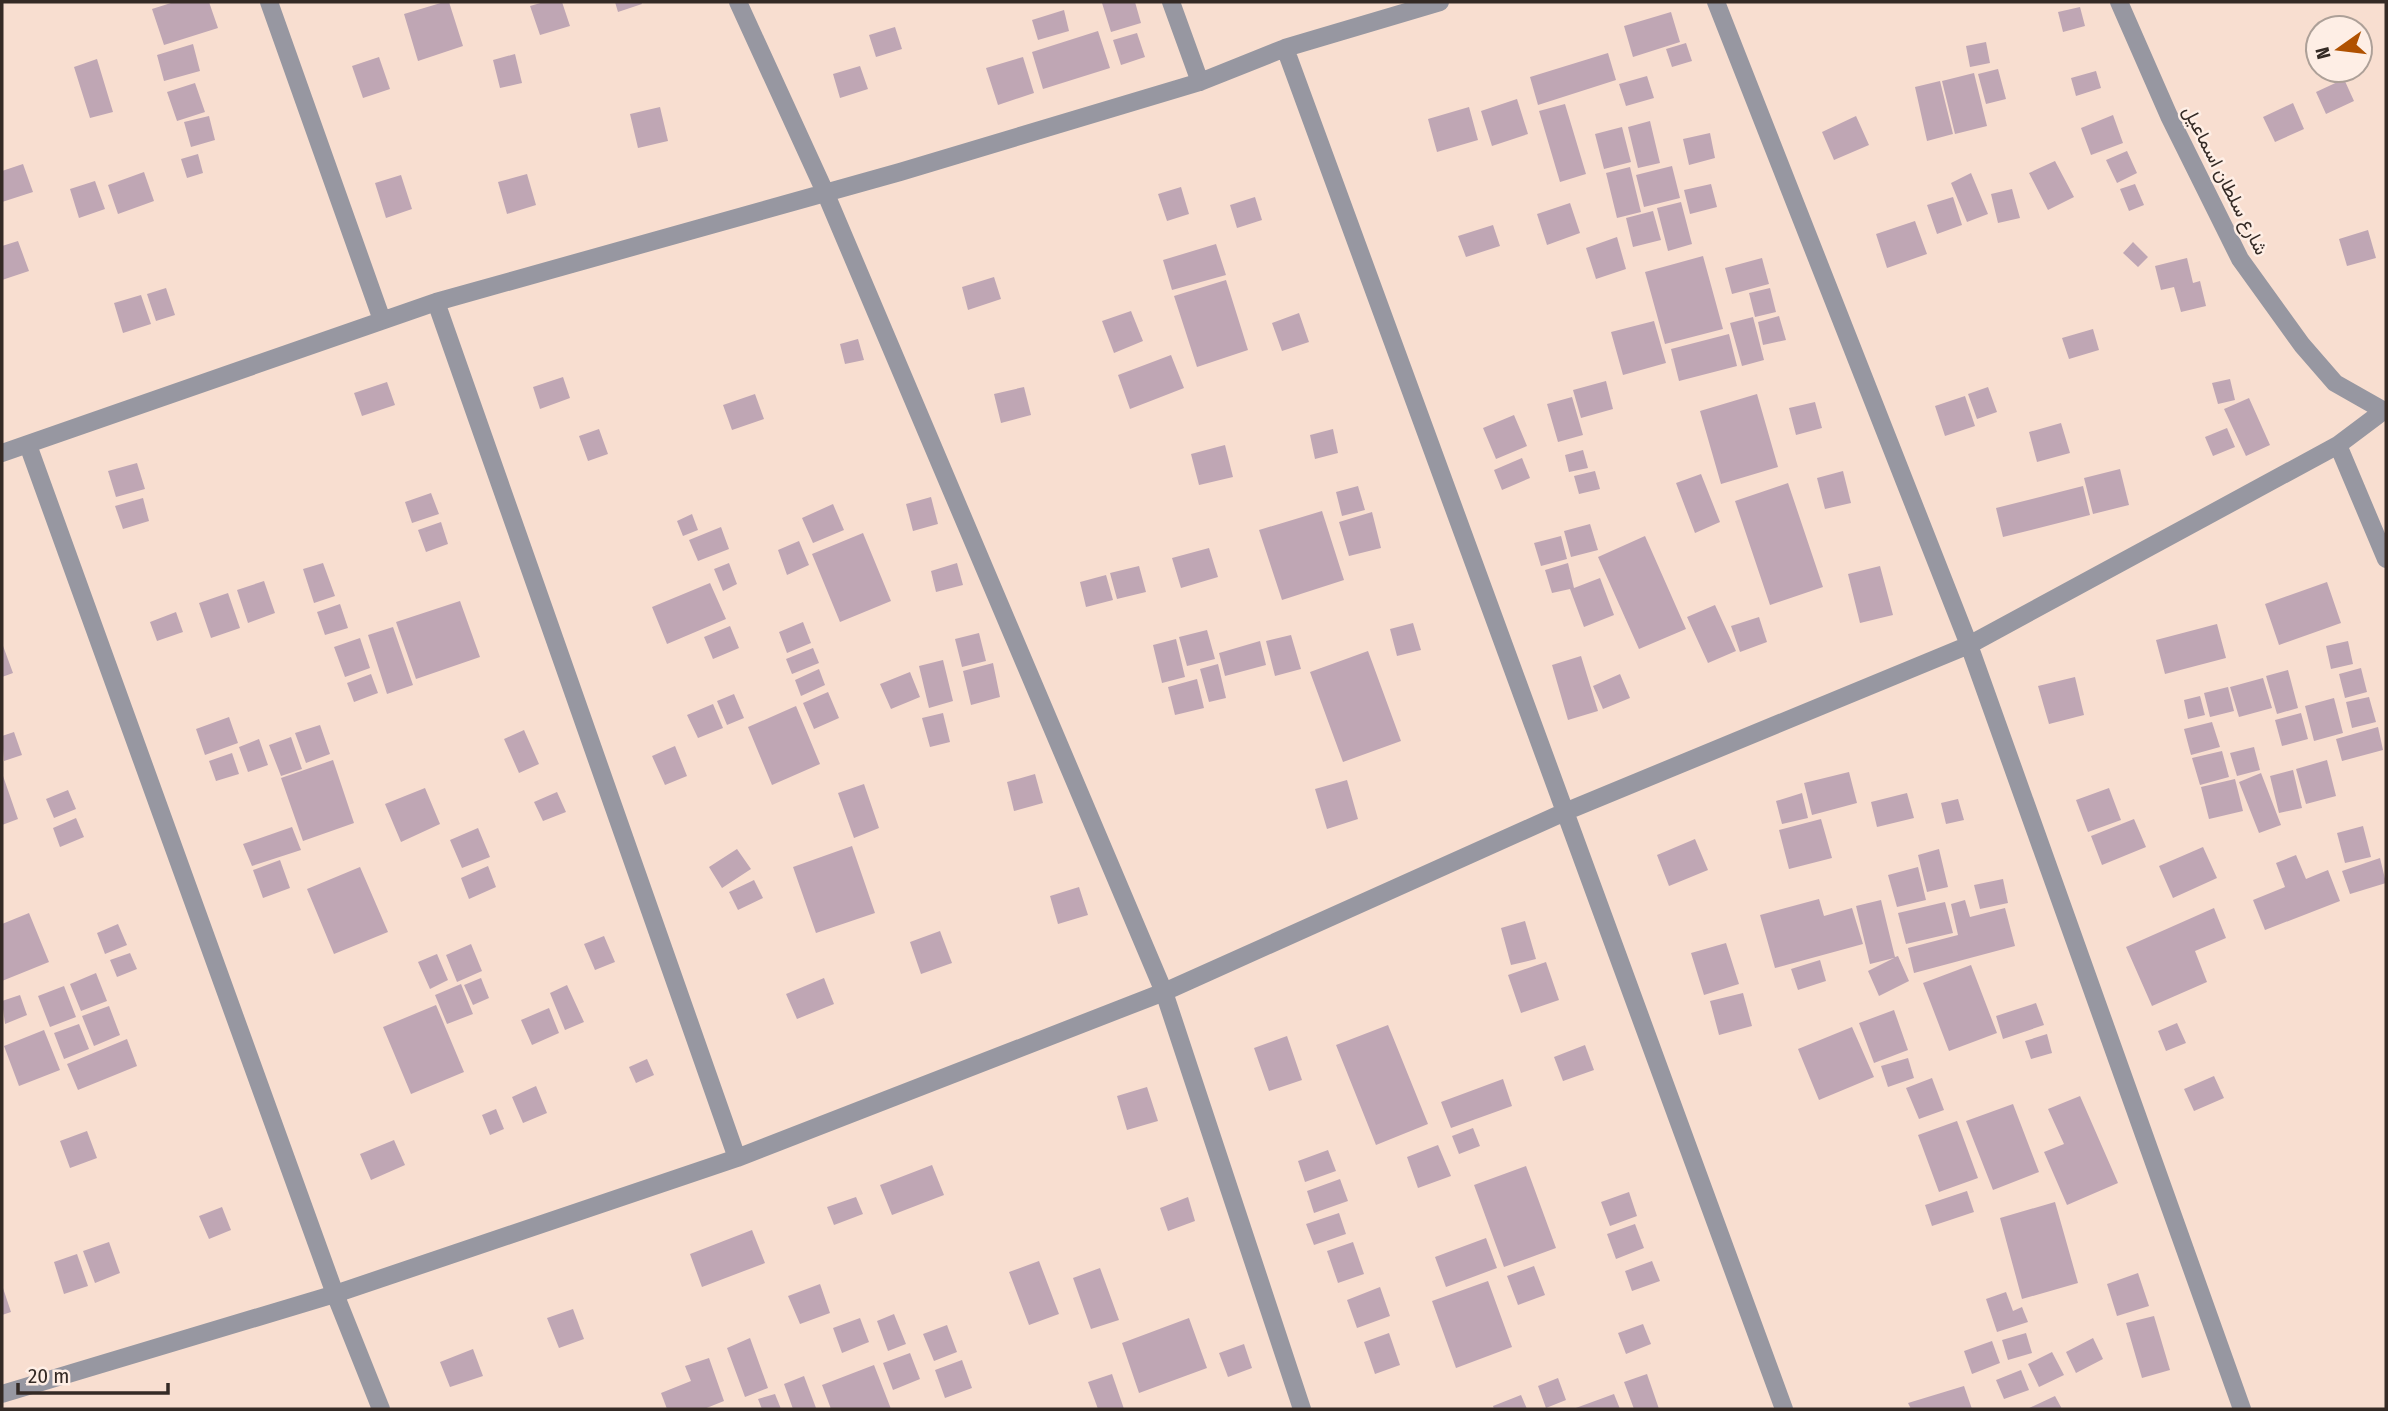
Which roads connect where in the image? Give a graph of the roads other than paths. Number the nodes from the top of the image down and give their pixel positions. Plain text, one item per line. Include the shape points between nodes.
1 (269, 2) edge
2 (738, 2) edge
3 (1171, 2) edge
4 (1440, 2) edge
5 (1716, 2) edge
6 (2119, 2) edge
7 (1285, 48) junction
8 (1200, 82) junction
9 (825, 192) junction
10 (436, 302) junction
11 (382, 320) junction
12 (2384, 412) edge
13 (28, 445) junction
14 (2338, 445) junction
15 (2, 453) edge
16 (2386, 559) edge
17 (1969, 645) junction
18 (1567, 811) junction
19 (1164, 992) junction
20 (737, 1157) junction
21 (335, 1294) junction
22 (2, 1394) edge
23 (381, 1409) edge
24 (1302, 1409) edge
25 (1784, 1409) edge
26 (2242, 1409) edge

1 - 11 street
2 - 9 street
3 - 8 street
4 - 7 street
5 - 17 street
6 - 12 street, شارع سلطان اسماعيل via 2169,116 2240,258 2335,383
7 - 8 street
7 - 18 street
8 - 9 street
9 - 10 street
9 - 19 street
10 - 11 street
10 - 20 street
11 - 13 street
12 - 14 street
13 - 15 street
13 - 21 street
14 - 16 street
14 - 17 street
17 - 18 street
17 - 26 street
18 - 19 street
18 - 25 street
19 - 20 street
19 - 24 street
20 - 21 street
21 - 22 street
21 - 23 street

